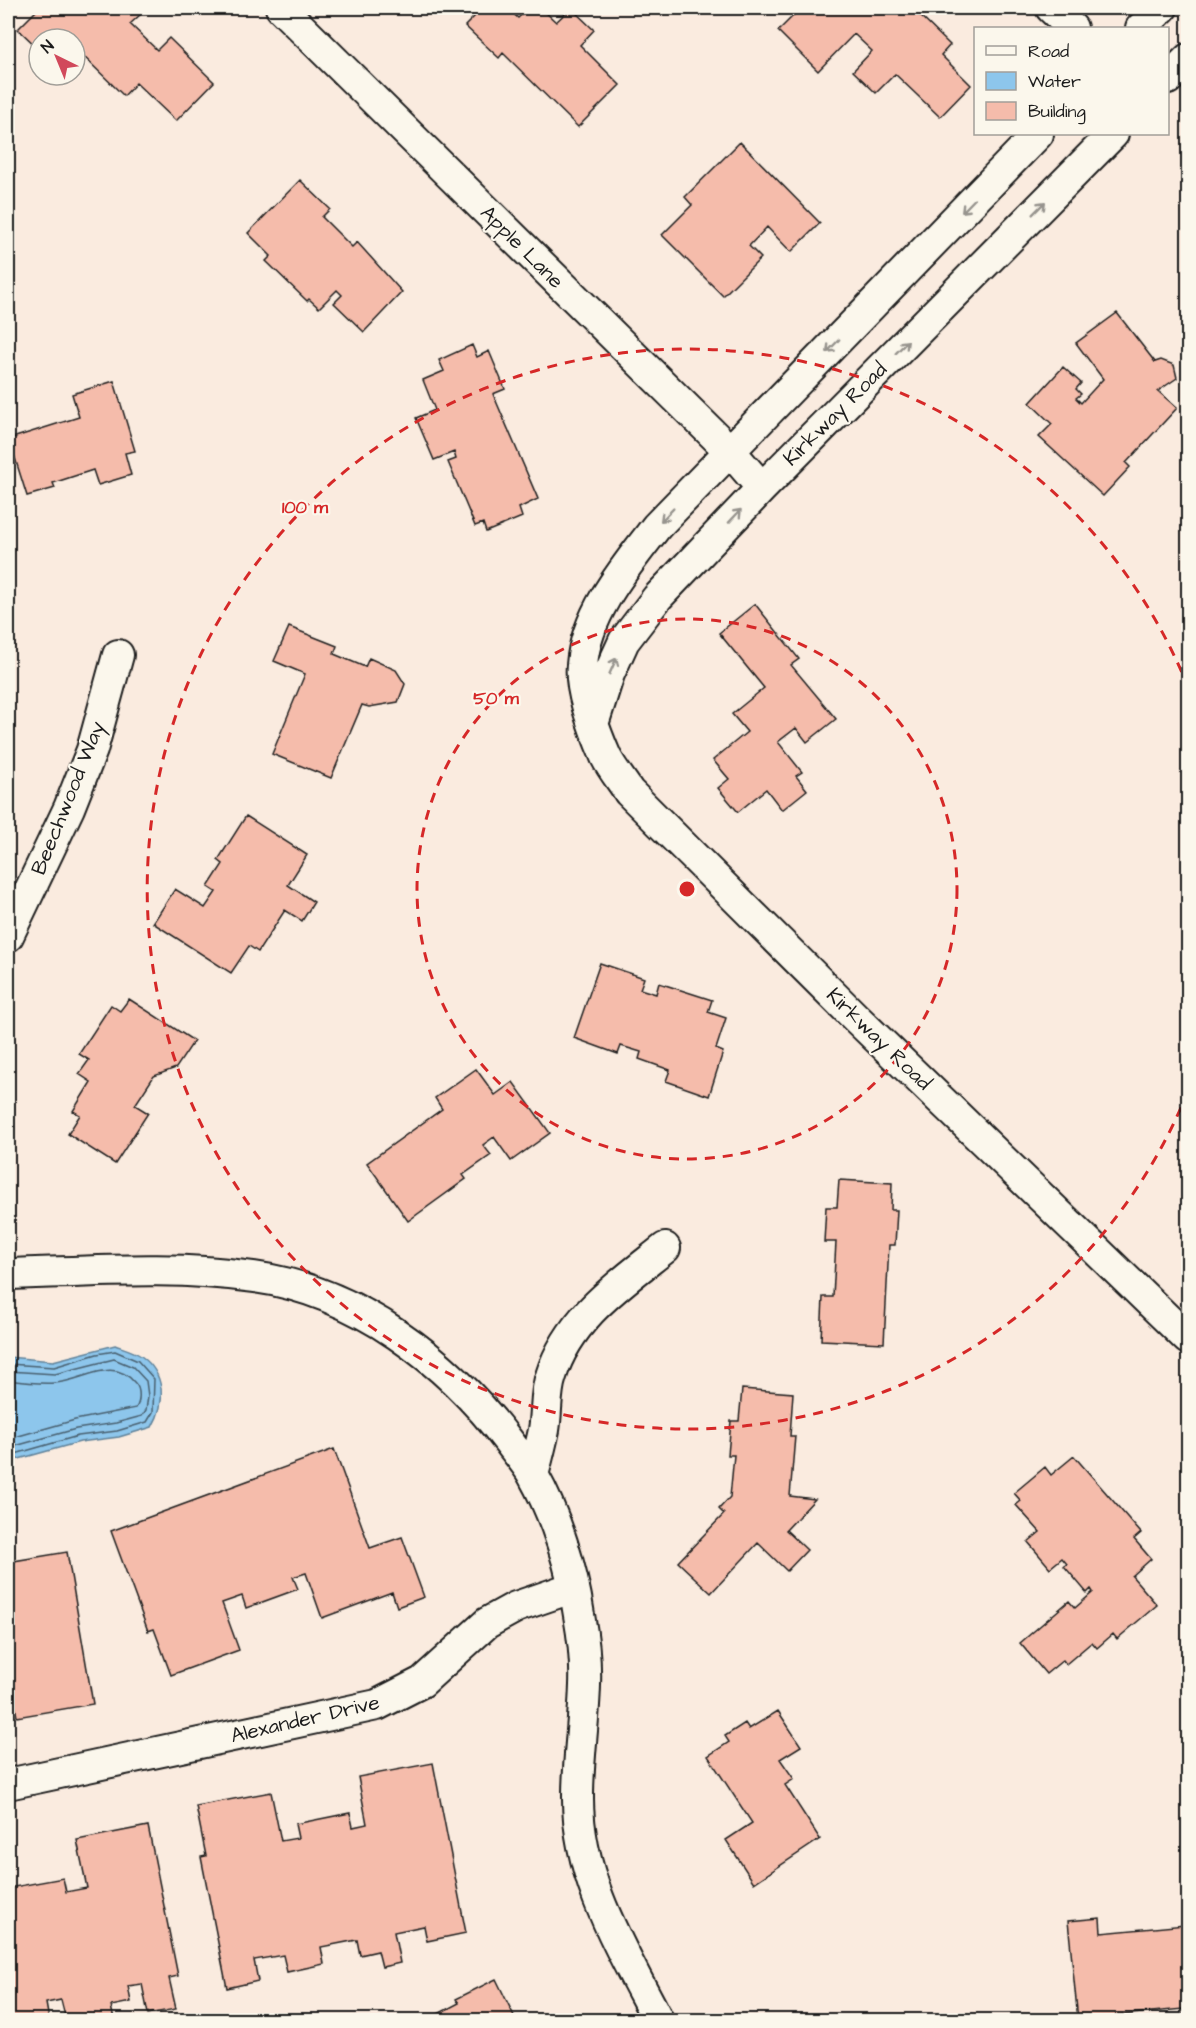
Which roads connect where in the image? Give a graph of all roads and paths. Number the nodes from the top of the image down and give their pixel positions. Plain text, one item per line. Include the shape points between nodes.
1 (281, 8) edge
2 (1051, 8) edge
3 (1162, 8) edge
4 (1071, 27) edge
5 (1142, 27) edge
6 (1188, 59) edge
7 (1169, 78) edge
8 (1037, 135) edge
9 (1112, 135) edge
10 (731, 452) junction
11 (762, 488) junction
12 (118, 655) dead end
13 (594, 721) junction
14 (8, 936) edge
15 (665, 1248) dead end
16 (8, 1274) edge
17 (1188, 1338) edge
18 (533, 1475) junction
19 (574, 1587) junction
20 (8, 1784) edge
21 (658, 2020) edge

1 - 10 street, Apple Lane
2 - 4 street
3 - 5 street
6 - 7 street
8 -> 10 street, Kirkway Road
11 -> 9 street, Kirkway Road
10 - 11 street, Apple Lane
10 -> 13 street, Kirkway Road via 657,526 626,565 592,623 582,666 585,697
13 -> 11 street, Kirkway Road via 624,641 657,598
12 - 14 street, Beechwood Way via 92,750
13 - 17 street, Kirkway Road via 607,759 629,792
15 - 18 street via 604,1297 574,1329 550,1379
16 - 18 street via 205,1272 256,1277 312,1291 374,1320 427,1356 468,1393
18 - 19 street via 556,1529
19 - 20 street, Alexander Drive via 516,1607 487,1623 422,1682 377,1705
19 - 21 street via 585,1683 577,1798 584,1852 599,1903

